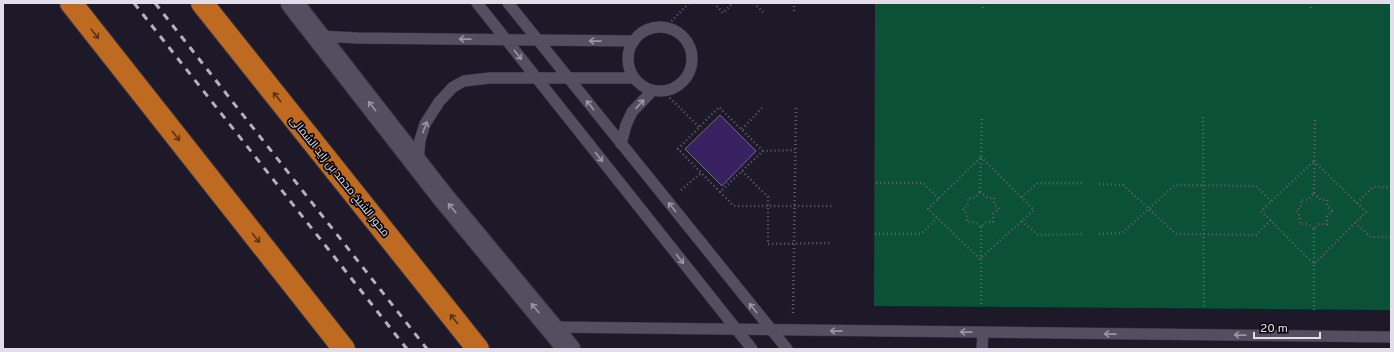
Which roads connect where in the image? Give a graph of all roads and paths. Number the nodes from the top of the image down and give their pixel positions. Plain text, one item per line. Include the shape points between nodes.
1 (71, 3) edge
2 (202, 3) edge
3 (292, 3) edge
4 (477, 3) edge
5 (508, 3) edge
6 (690, 3) edge
7 (714, 3) edge
8 (733, 3) edge
9 (754, 3) edge
10 (794, 3) edge
11 (983, 3) edge
12 (1202, 3) edge
13 (1311, 3) edge
14 (1202, 8) dead end
15 (983, 9) dead end
16 (1311, 9) dead end
17 (794, 11) dead end
18 (763, 12) dead end
19 (666, 28) junction
20 (318, 36) junction
21 (506, 39) junction
22 (537, 40) junction
23 (634, 41) junction
24 (536, 78) junction
25 (568, 78) junction
26 (634, 78) junction
27 (658, 91) junction
28 (763, 107) dead end
29 (796, 107) dead end
30 (982, 116) dead end
31 (1203, 117) dead end
32 (1315, 118) dead end
33 (699, 127) junction
34 (742, 129) junction
35 (621, 144) junction
36 (795, 150) junction
37 (763, 151) junction
38 (981, 157) junction
39 (1314, 161) junction
40 (418, 165) junction
41 (742, 171) junction
42 (702, 173) junction
43 (876, 183) dead end
44 (1083, 183) dead end
45 (1099, 184) dead end
46 (1203, 185) junction
47 (1391, 187) edge
48 (720, 192) junction
49 (980, 192) junction
50 (1314, 193) junction
51 (1022, 197) junction
52 (938, 199) junction
53 (668, 202) junction
54 (1271, 202) junction
55 (1357, 203) junction
56 (768, 206) junction
57 (795, 206) junction
58 (833, 206) dead end
59 (1149, 208) junction
60 (937, 218) junction
61 (1271, 220) junction
62 (1022, 221) junction
63 (1355, 223) junction
64 (981, 227) junction
65 (1314, 229) junction
66 (875, 234) dead end
67 (1083, 234) dead end
68 (1099, 234) dead end
69 (1204, 234) junction
70 (1391, 237) edge
71 (832, 243) dead end
72 (794, 244) junction
73 (980, 260) junction
74 (1314, 264) junction
75 (982, 307) dead end
76 (1204, 309) dead end
77 (1314, 310) dead end
78 (551, 327) junction
79 (736, 330) junction
80 (771, 330) junction
81 (793, 330) junction
82 (983, 332) junction
83 (1391, 337) edge
84 (344, 349) edge
85 (478, 349) edge
86 (569, 349) edge
87 (752, 349) edge
88 (787, 349) edge
89 (982, 349) edge

1 -> 84 highway
85 -> 2 highway, محور الشيخ محمد بن زايد الشمالى
3 - 20 street
4 - 21 lane
5 - 22 lane
6 - 19 path
7 - 8 path via 723,13
9 - 18 path
10 - 17 path
11 - 15 path
12 - 14 path
13 - 16 path
19 - 23 lane via 646,30
19 - 27 lane via 684,37 690,46 692,67 680,86
21 -> 20 lane
40 -> 20 street
21 - 22 lane
21 -> 24 lane
23 -> 22 lane
22 - 25 lane
23 - 26 lane via 628,54 628,64
24 - 25 lane
40 -> 24 lane via 420,140 425,124 439,102 453,87 464,81 490,78
24 -> 79 lane
25 - 26 lane
35 -> 25 lane
26 - 27 lane via 648,90
27 - 33 path
35 -> 27 lane via 632,112
28 - 34 path
29 - 36 path
30 - 38 path
31 - 46 path
32 - 39 path
33 - 34 path via 719,107
33 - 42 path via 678,148
34 - 37 path
35 - 53 lane
36 - 37 path
36 - 57 path
37 - 41 path
38 - 49 path
38 - 51 path
38 - 52 path
39 - 50 path
39 - 54 path
39 - 55 path
78 -> 40 street
41 - 48 path
41 - 56 path via 768,197
42 - 48 path
42 - 53 path
43 - 52 path via 923,183
44 - 51 path via 1038,183
45 - 59 path via 1124,185
46 - 54 path via 1256,186
46 - 59 path via 1175,185
46 - 69 path
47 - 55 path via 1372,187
48 - 56 path via 734,206
49 - 64 path via 988,198 994,198 994,204 999,209 994,214 993,222 986,222
49 - 64 path via 975,198 968,198 968,205 963,209 967,214 967,222 975,222
50 - 65 path via 1321,200 1327,200 1327,206 1332,211 1327,216 1327,224 1319,224
50 - 65 path via 1308,200 1301,200 1301,207 1296,211 1300,216 1300,224 1308,224
51 - 62 path via 1034,210
52 - 60 path via 928,209
80 -> 53 lane
54 - 61 path via 1262,211
55 - 63 path via 1366,212
56 - 57 path
56 - 72 path via 768,244
57 - 58 path
57 - 72 path
59 - 68 path via 1122,233
59 - 69 path via 1176,234
60 - 66 path via 921,234
60 - 73 path
61 - 69 path via 1256,235
61 - 74 path
62 - 67 path via 1038,235
62 - 73 path
63 - 70 path via 1371,237
63 - 74 path
64 - 73 path
65 - 74 path
69 - 76 path
71 - 72 path
72 - 81 path
73 - 75 path
74 - 77 path
78 - 79 lane
78 - 86 street
79 - 80 lane
79 - 87 lane
80 - 81 lane
80 - 88 lane
82 -> 81 lane
83 -> 82 lane
82 - 89 lane

